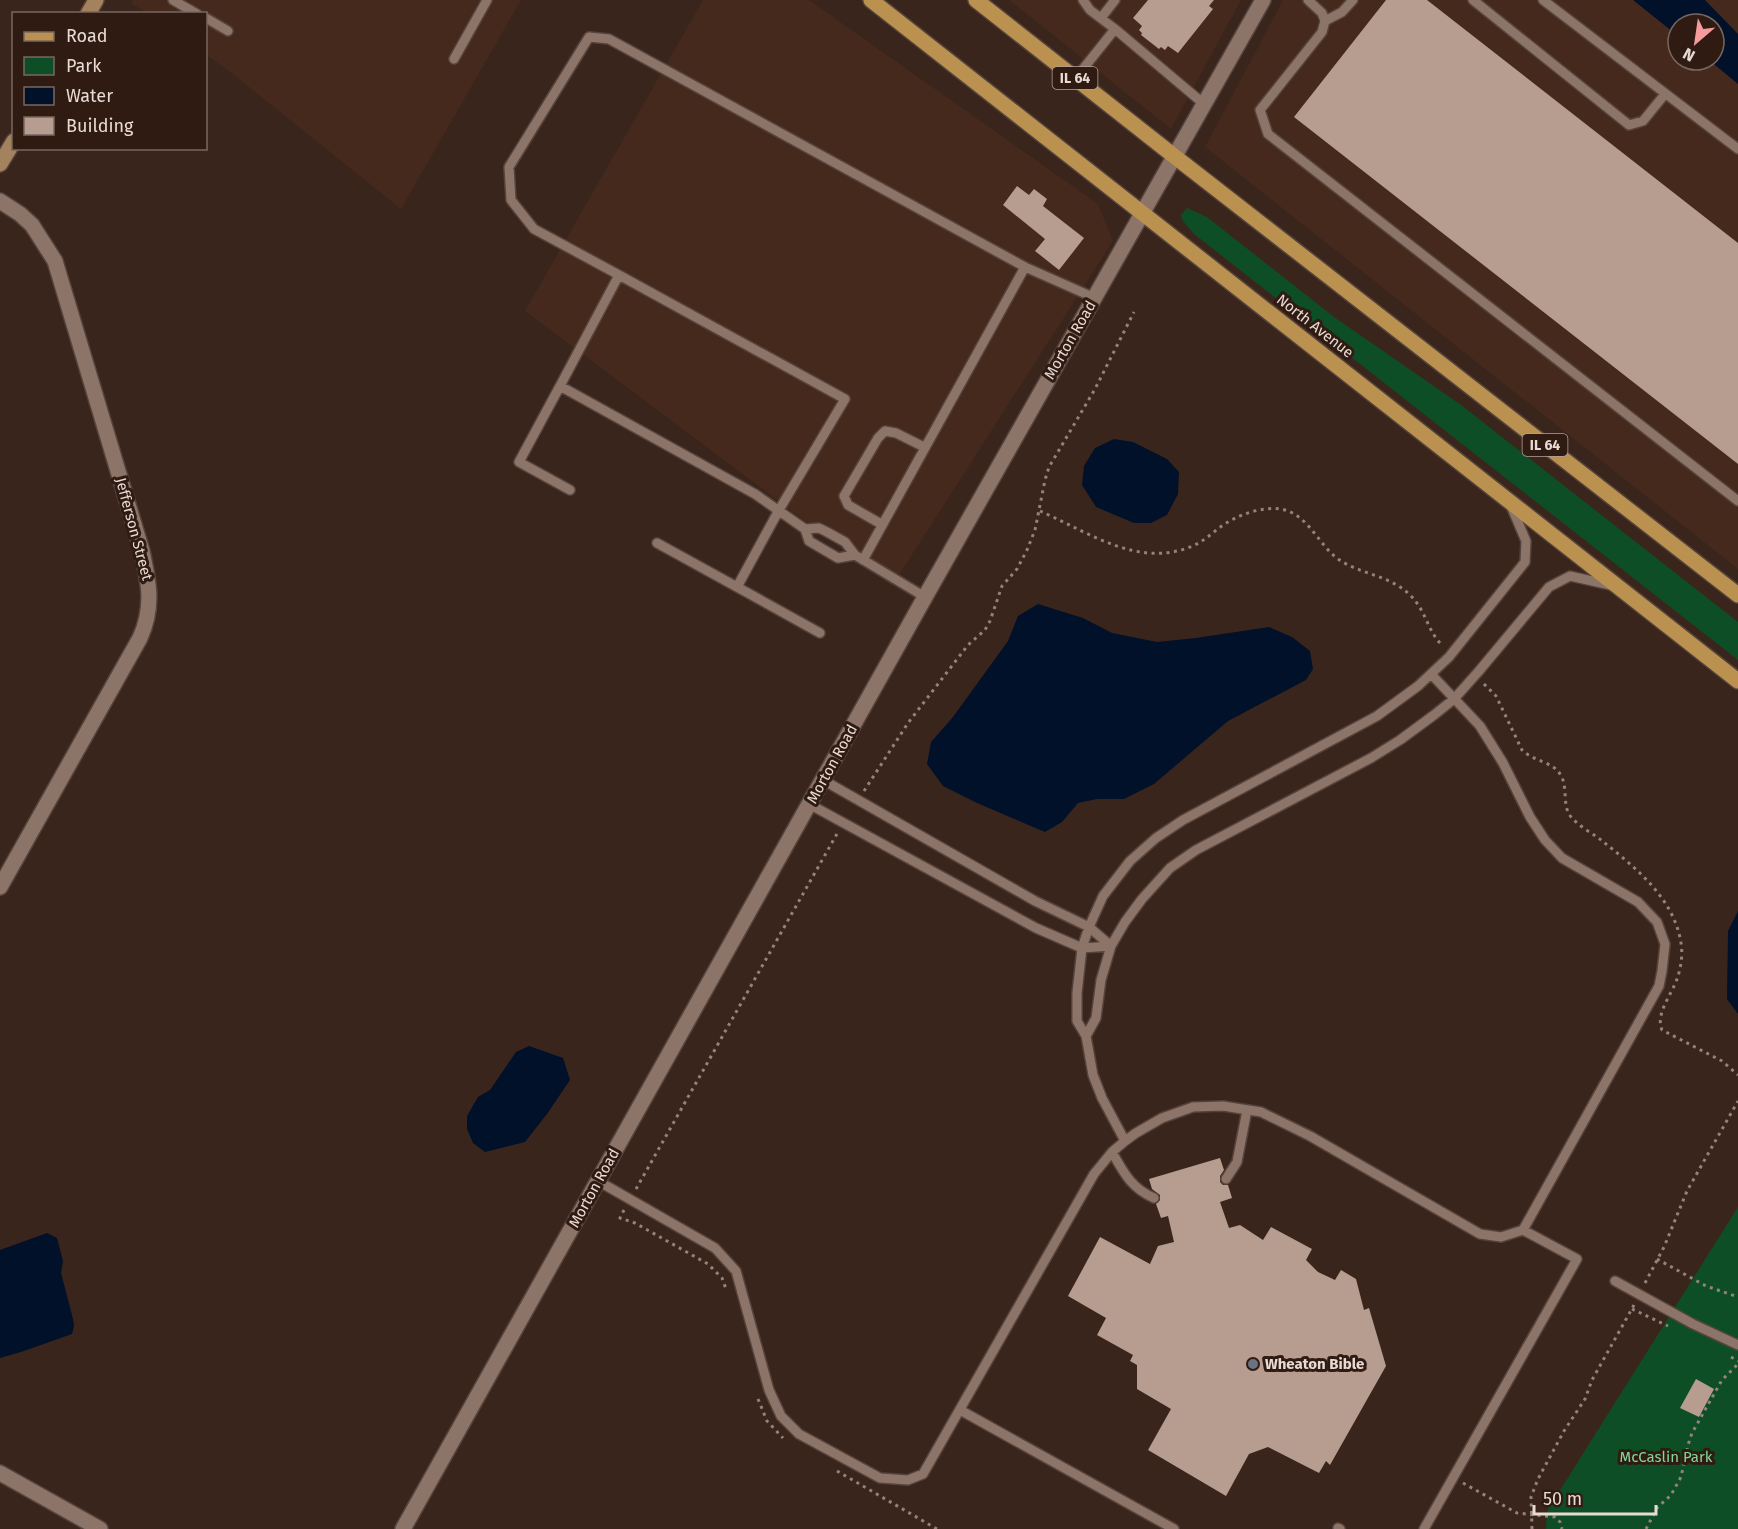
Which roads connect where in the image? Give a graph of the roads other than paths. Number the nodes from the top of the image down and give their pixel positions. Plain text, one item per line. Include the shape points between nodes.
1 (487, 0) edge
2 (871, 0) edge
3 (976, 0) edge
4 (1083, 0) edge
5 (1115, 0) edge
6 (1263, 0) edge
7 (1308, 0) edge
8 (1353, 0) edge
9 (1473, 0) edge
10 (1543, 0) edge
11 (176, 1) edge
12 (194, 12) edge
13 (1101, 18) junction
14 (207, 19) edge
15 (1325, 21) junction
16 (1115, 29) junction
17 (228, 31) dead end
18 (454, 59) dead end
19 (1076, 78) junction
20 (1665, 94) junction
21 (1204, 105) junction
22 (12, 144) edge
23 (1738, 149) edge
24 (1174, 156) junction
25 (0, 164) edge
26 (0, 201) edge
27 (1143, 214) junction
28 (1025, 267) junction
29 (619, 275) junction
30 (1095, 298) junction
31 (560, 386) junction
32 (924, 447) junction
33 (570, 490) dead end
34 (1508, 501) junction
35 (1738, 501) edge
36 (779, 510) junction
37 (881, 524) junction
38 (805, 529) junction
39 (657, 543) dead end
40 (859, 558) junction
41 (737, 587) junction
42 (1618, 587) junction
43 (1738, 596) edge
44 (925, 597) junction
45 (820, 633) dead end
46 (1431, 674) junction
47 (1738, 681) edge
48 (1454, 699) junction
49 (823, 780) junction
50 (809, 804) junction
51 (0, 887) edge
52 (1089, 927) junction
53 (1111, 946) junction
54 (1082, 948) junction
55 (1086, 1036) junction
56 (1247, 1110) junction
57 (1125, 1141) junction
58 (1112, 1152) junction
59 (1226, 1179) dead end
60 (598, 1181) junction
61 (1154, 1198) dead end
62 (1523, 1230) junction
63 (1615, 1281) dead end
64 (1738, 1345) edge
65 (960, 1410) junction
66 (0, 1473) edge
67 (100, 1529) edge
68 (403, 1529) edge
69 (1174, 1529) edge
70 (1424, 1529) edge

1 - 18 lane
2 - 27 main road, North Avenue
3 - 19 main road, IL 64
4 - 13 lane
5 - 13 lane
6 - 21 street, Morton Road
7 - 15 lane
8 - 15 lane
9 - 20 lane via 1629,125 1643,121
10 - 20 lane
11 - 12 lane
13 - 16 lane
14 - 17 lane
15 - 35 lane via 1322,32 1260,110 1268,134
16 - 19 lane
16 - 21 lane
19 - 24 main road, IL 64
20 - 23 lane
21 - 24 street, Morton Road
22 - 25 main road
24 - 27 street, Morton Road
24 - 43 main road, IL 64
26 - 51 street, Jefferson Street via 32,225 55,261 142,551 150,607 140,638
27 - 30 street, Morton Road
27 - 34 main road, North Avenue
28 - 29 lane via 609,39 589,37 509,167 511,200 534,229
28 - 30 lane
28 - 32 lane
29 - 31 lane
29 - 36 lane via 845,399
30 - 44 street, Morton Road
31 - 33 lane via 519,462
31 - 36 lane
32 - 37 lane
32 - 37 lane via 885,431 844,496 848,505
34 - 42 main road, North Avenue
34 - 46 lane via 1526,541 1526,562
36 - 38 lane
36 - 41 lane
37 - 40 lane
38 - 40 lane via 819,528 845,542
38 - 40 lane via 809,540 838,558
39 - 41 lane
40 - 44 lane
41 - 45 lane
42 - 47 main road, North Avenue
42 - 48 lane via 1570,576 1549,586
44 - 49 street, Morton Road
46 - 48 lane
46 - 52 lane via 1377,716 1156,838 1130,861 1103,897
48 - 53 lane via 1371,758 1196,850 1170,868 1142,899
48 - 62 lane via 1480,726 1545,840 1562,858 1638,902 1657,922 1665,944 1659,986
49 - 50 street, Morton Road
49 - 52 lane via 1035,901
50 - 54 lane via 1035,928
50 - 60 street, Morton Road
52 - 53 lane
52 - 54 lane
53 - 54 lane
53 - 55 lane via 1096,1018
54 - 55 lane via 1077,1022
55 - 57 lane via 1093,1075
56 - 57 lane via 1193,1107 1161,1118
56 - 59 lane via 1237,1162
56 - 62 lane via 1261,1112 1310,1136 1480,1234 1501,1237
57 - 58 lane
58 - 61 lane via 1127,1179
58 - 65 lane via 1094,1174
60 - 65 lane via 714,1248 736,1271 769,1390 781,1416 800,1434 880,1478 908,1480 923,1474
60 - 68 street, Morton Road
62 - 70 lane via 1577,1259
63 - 64 lane
65 - 69 lane
66 - 67 street

